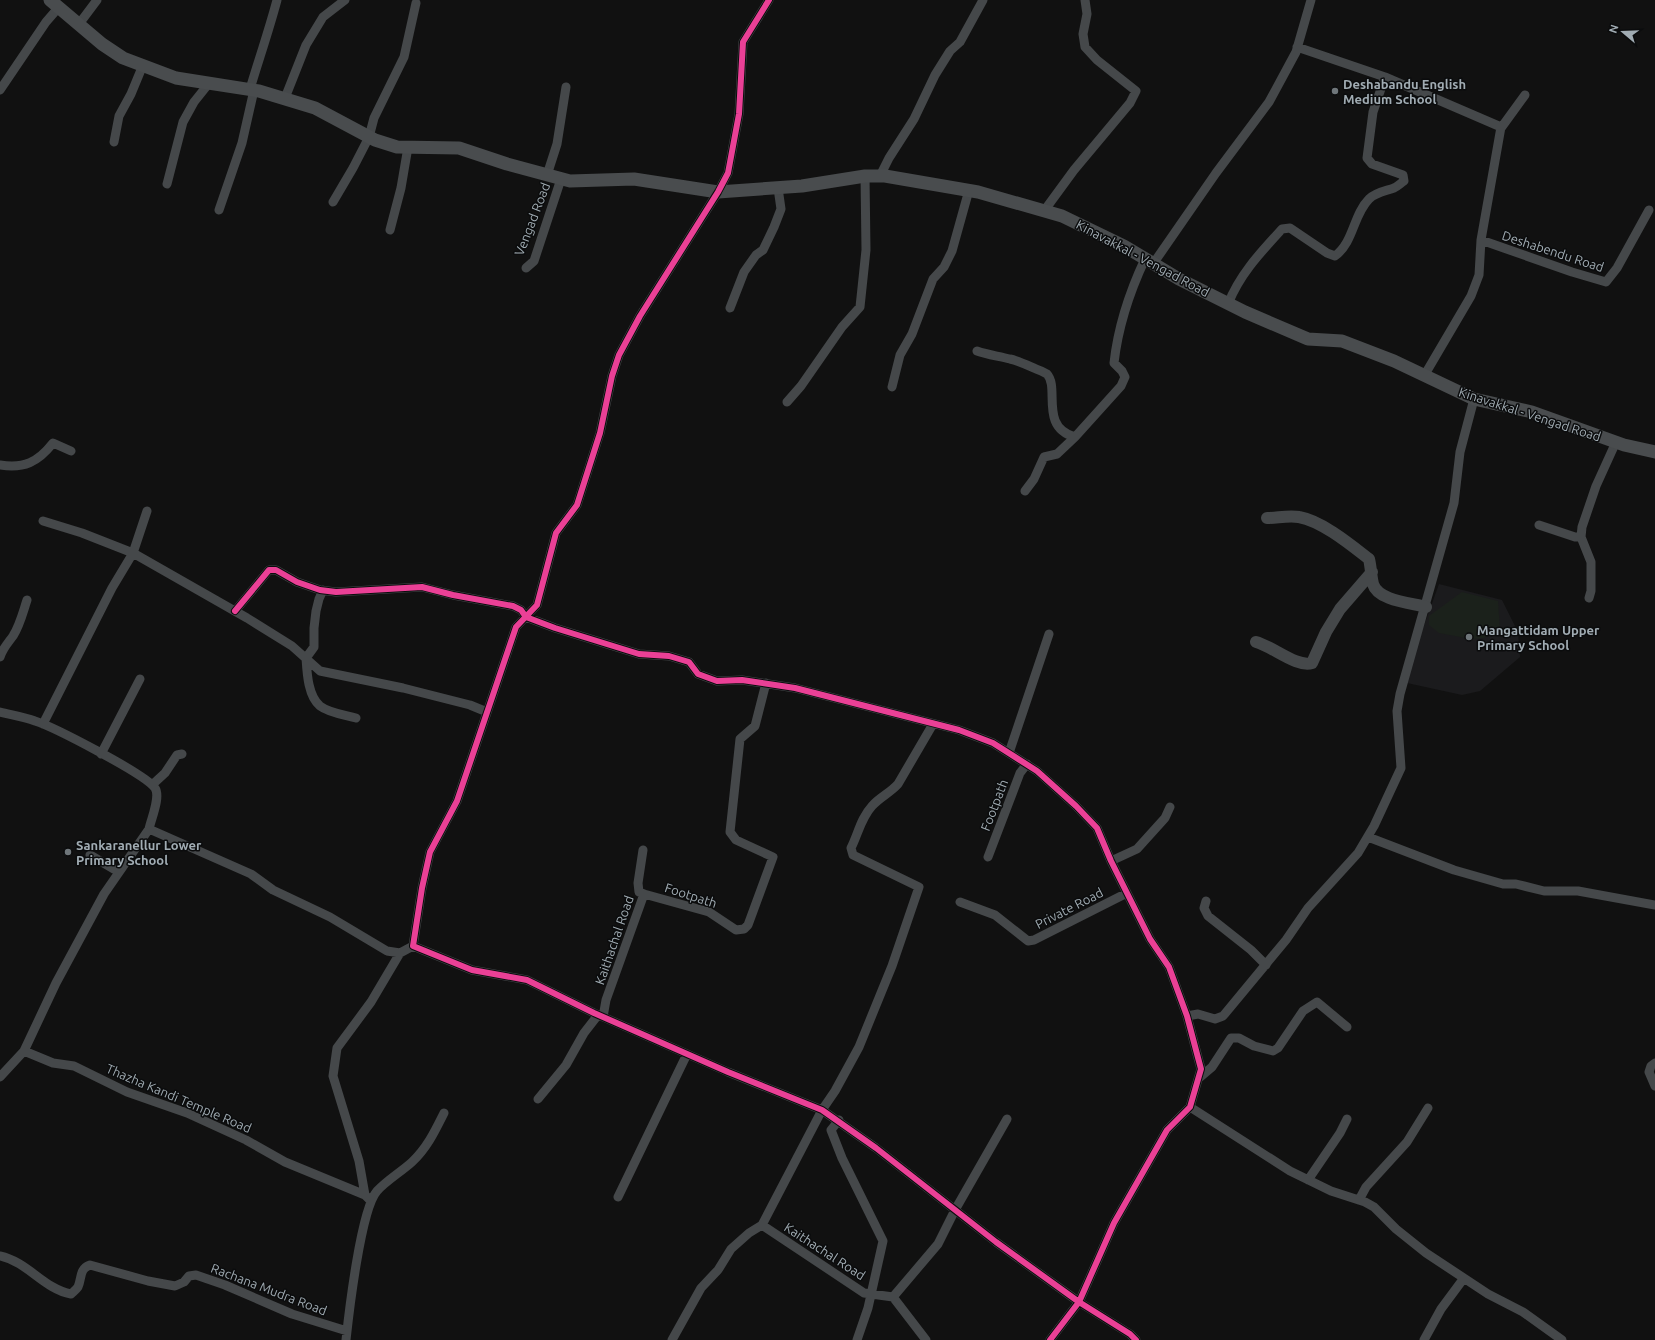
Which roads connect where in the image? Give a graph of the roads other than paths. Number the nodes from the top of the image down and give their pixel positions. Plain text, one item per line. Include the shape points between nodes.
1 (96, 0) edge
2 (277, 0) edge
3 (345, 0) edge
4 (769, 0) edge
5 (983, 0) edge
6 (1085, 0) edge
7 (1311, 0) edge
8 (416, 3) dead end
9 (54, 4) edge
10 (79, 24) junction
11 (1297, 47) junction
12 (142, 65) junction
13 (1385, 77) junction
14 (3, 80) edge
15 (210, 82) junction
16 (566, 87) dead end
17 (252, 89) junction
18 (0, 90) edge
19 (1525, 95) dead end
20 (285, 98) junction
21 (1501, 128) junction
22 (368, 137) junction
23 (114, 142) dead end
24 (408, 147) junction
25 (547, 175) junction
26 (865, 176) junction
27 (880, 176) junction
28 (561, 179) junction
29 (167, 184) dead end
30 (778, 188) junction
31 (969, 190) junction
32 (718, 192) junction
33 (333, 202) dead end
34 (219, 210) dead end
35 (1648, 210) dead end
36 (1044, 211) junction
37 (390, 230) dead end
38 (1481, 240) junction
39 (1149, 261) junction
40 (526, 268) dead end
41 (1228, 304) junction
42 (730, 308) dead end
43 (977, 351) dead end
44 (1424, 376) junction
45 (892, 387) dead end
46 (1474, 399) junction
47 (787, 402) dead end
48 (1075, 437) junction
49 (1616, 442) junction
50 (71, 451) dead end
51 (1655, 452) edge
52 (0, 465) edge
53 (1025, 492) dead end
54 (147, 511) dead end
55 (1267, 518) dead end
56 (43, 521) dead end
57 (1539, 525) dead end
58 (1581, 537) junction
59 (134, 552) junction
60 (1372, 572) junction
61 (323, 590) junction
62 (1589, 598) dead end
63 (27, 600) dead end
64 (1426, 607) junction
65 (235, 611) junction
66 (526, 617) junction
67 (1049, 634) dead end
68 (1256, 642) dead end
69 (0, 657) edge
70 (306, 658) junction
71 (140, 679) dead end
72 (766, 683) junction
73 (0, 712) edge
74 (488, 712) junction
75 (356, 718) dead end
76 (43, 724) junction
77 (934, 724) junction
78 (1009, 753) junction
79 (101, 754) junction
80 (182, 754) dead end
81 (1027, 764) junction
82 (152, 785) junction
83 (1170, 807) dead end
84 (149, 829) junction
85 (1368, 837) junction
86 (643, 850) dead end
87 (90, 855) dead end
88 (988, 856) dead end
89 (1111, 861) junction
90 (119, 872) junction
91 (1127, 893) junction
92 (644, 894) junction
93 (1206, 901) dead end
94 (960, 902) dead end
95 (1655, 906) edge
96 (413, 946) junction
97 (400, 953) junction
98 (1266, 965) junction
99 (600, 1016) junction
100 (1187, 1016) junction
101 (1347, 1027) dead end
102 (24, 1051) junction
103 (687, 1054) junction
104 (1655, 1063) edge
105 (0, 1076) edge
106 (1199, 1078) junction
107 (1655, 1086) edge
108 (538, 1099) dead end
109 (1190, 1107) junction
110 (1428, 1108) dead end
111 (822, 1110) junction
112 (444, 1113) dead end
113 (1006, 1119) dead end
114 (1347, 1119) dead end
115 (839, 1120) junction
116 (1308, 1180) junction
117 (618, 1197) dead end
118 (368, 1198) junction
119 (1359, 1200) junction
120 (955, 1210) junction
121 (762, 1225) junction
122 (0, 1256) edge
123 (1464, 1278) junction
124 (871, 1294) junction
125 (893, 1297) junction
126 (1079, 1302) junction
127 (346, 1336) edge
128 (672, 1340) edge
129 (857, 1340) edge
130 (926, 1340) edge
131 (1050, 1340) edge
132 (1136, 1340) edge
133 (1424, 1340) edge
134 (1562, 1340) edge

1 - 10 street
2 - 17 street
3 - 20 street via 322,18 306,44
4 - 32 street via 743,42 739,114 728,173
5 - 27 street via 960,42 950,51 935,75 914,119
6 - 36 street via 1085,47 1096,60 1136,91 1130,103 1074,170
7 - 11 street
8 - 22 street via 404,57 374,118
9 - 10 main road, Kinavakkal - Vengad Road
9 - 14 street via 46,22
10 - 12 main road, Kinavakkal - Vengad Road via 102,44 124,58
11 - 13 street
11 - 39 street via 1269,102
12 - 15 main road, Kinavakkal - Vengad Road via 176,78
12 - 23 street via 119,116
13 - 21 street
13 - 41 street via 1373,112 1367,158 1372,164 1403,176 1404,181 1396,188 1369,198 1351,236 1335,256 1290,228 1282,229 1246,269
14 - 18 street
15 - 17 main road, Kinavakkal - Vengad Road
15 - 29 street via 194,102 183,122
16 - 25 street via 557,144
17 - 20 main road, Kinavakkal - Vengad Road
17 - 34 street via 242,143
19 - 21 street
20 - 22 main road, Kinavakkal - Vengad Road via 315,108
21 - 38 street, Deshabendu Road
22 - 24 main road, Kinavakkal - Vengad Road via 397,147
22 - 33 street
24 - 25 main road, Kinavakkal - Vengad Road via 459,148
24 - 37 street
25 - 28 main road, Kinavakkal - Vengad Road
26 - 27 main road, Kinavakkal - Vengad Road
26 - 30 main road, Kinavakkal - Vengad Road
26 - 47 street via 866,250 860,307 842,327 805,381
27 - 31 main road, Kinavakkal - Vengad Road
28 - 32 main road, Kinavakkal - Vengad Road via 634,179
28 - 40 street, Vengad Road via 534,261
30 - 32 main road, Kinavakkal - Vengad Road
30 - 42 street via 781,208 774,227 763,250 756,255 744,272
31 - 36 main road, Kinavakkal - Vengad Road
31 - 45 street via 952,251 944,267 933,278 912,334 900,355
32 - 66 street via 640,316 619,355 600,434 577,505 556,533 537,605
35 - 38 street, Deshabendu Road via 1617,268 1606,282
36 - 39 main road, Kinavakkal - Vengad Road via 1062,216
38 - 44 street, Deshabendu Road via 1479,275 1472,296
39 - 41 main road, Kinavakkal - Vengad Road
39 - 48 street via 1134,282 1116,346 1114,363 1125,377
41 - 44 main road, Kinavakkal - Vengad Road via 1308,338 1342,341 1394,361
43 - 48 street via 989,356 1009,358 1046,374 1050,380 1051,403 1056,424 1066,434
44 - 46 main road, Kinavakkal - Vengad Road
46 - 49 main road, Kinavakkal - Vengad Road via 1532,412
46 - 64 street via 1460,452 1454,503
48 - 53 street via 1057,454 1044,457
49 - 51 main road, Kinavakkal - Vengad Road
49 - 58 street via 1596,486
50 - 52 street via 53,442 25,466 14,468
54 - 59 street
55 - 60 street via 1298,517 1309,520 1369,559
56 - 59 street
57 - 58 street
58 - 62 street via 1591,562
59 - 65 street
59 - 76 street via 112,588
60 - 64 street via 1376,591 1399,602
60 - 68 street via 1340,609 1312,663 1298,661
61 - 65 street via 297,582 276,570 269,570
61 - 66 street via 336,592 422,587 513,606 521,610
61 - 70 street via 316,611 314,647
63 - 69 street via 20,622
64 - 85 street via 1397,711 1401,768
65 - 70 street via 292,646
66 - 72 street via 639,654 669,656 689,662 698,674 717,681 742,680
66 - 74 street via 516,627
67 - 78 street
70 - 74 street via 320,671 403,688
70 - 75 street via 309,684 320,706
71 - 79 street
72 - 77 street
72 - 92 street, Footpath via 755,726 740,739 730,832 736,840 773,857 748,925 744,929 736,930 709,912
73 - 76 street
74 - 96 street via 457,801 430,852
76 - 79 street
77 - 78 street via 993,743
77 - 111 street via 898,784 872,806 863,819 851,848 853,855 919,887 892,966 859,1046
78 - 81 street
79 - 82 street
80 - 82 street via 177,755 166,773
81 - 88 street, Footpath via 1020,773
81 - 89 street via 1076,806 1097,828
82 - 84 street via 157,798
83 - 89 street via 1165,818 1137,849
84 - 90 street
84 - 97 street via 251,874 273,890 330,917 387,951
85 - 95 street via 1454,870 1503,884 1516,884 1544,891 1578,891
85 - 98 street via 1358,853 1308,908
86 - 92 street, Kaithachal Road via 638,883 639,892
87 - 90 street
89 - 91 street
90 - 102 street via 104,894 56,983
91 - 94 street, Private Road via 1028,941 995,915
91 - 100 street via 1150,939 1169,967
92 - 99 street, Kaithachal Road
93 - 98 street via 1204,908 1208,916
96 - 97 street
96 - 99 street via 472,970 526,980
97 - 118 street via 371,1002 337,1048 333,1076
98 - 100 street via 1219,1019 1198,1014
99 - 103 street
99 - 108 street via 584,1033 566,1065
100 - 106 street via 1201,1069
101 - 106 street via 1317,1002 1303,1011 1278,1048 1273,1051 1254,1046 1239,1038 1231,1038 1212,1067
102 - 105 street
102 - 118 street, Thazha Kandi Temple Road via 53,1063 74,1066 127,1092 186,1113 246,1140 285,1162
103 - 111 street
103 - 117 street
104 - 107 street via 1649,1072
106 - 109 street
109 - 116 street
109 - 126 street via 1167,1130 1114,1223
110 - 119 street via 1407,1142 1366,1187
111 - 115 street
111 - 121 street
112 - 118 street via 424,1149
113 - 120 street
114 - 116 street
115 - 120 street
115 - 124 street via 831,1130 883,1241
116 - 119 street
118 - 127 street
119 - 123 street via 1374,1207 1426,1253
120 - 125 street via 938,1244
120 - 126 street
121 - 124 street, Kaithachal Road via 864,1292
121 - 128 street via 749,1232 732,1249 718,1270 701,1288
122 - 127 street, Rachana Mudra Road via 21,1263 62,1293 71,1294 77,1287 85,1267 90,1265 175,1286 189,1276 196,1275
123 - 133 street via 1441,1309
123 - 134 street via 1523,1312
124 - 125 street, Kaithachal Road
124 - 129 street
125 - 130 street
126 - 131 street
126 - 132 street

